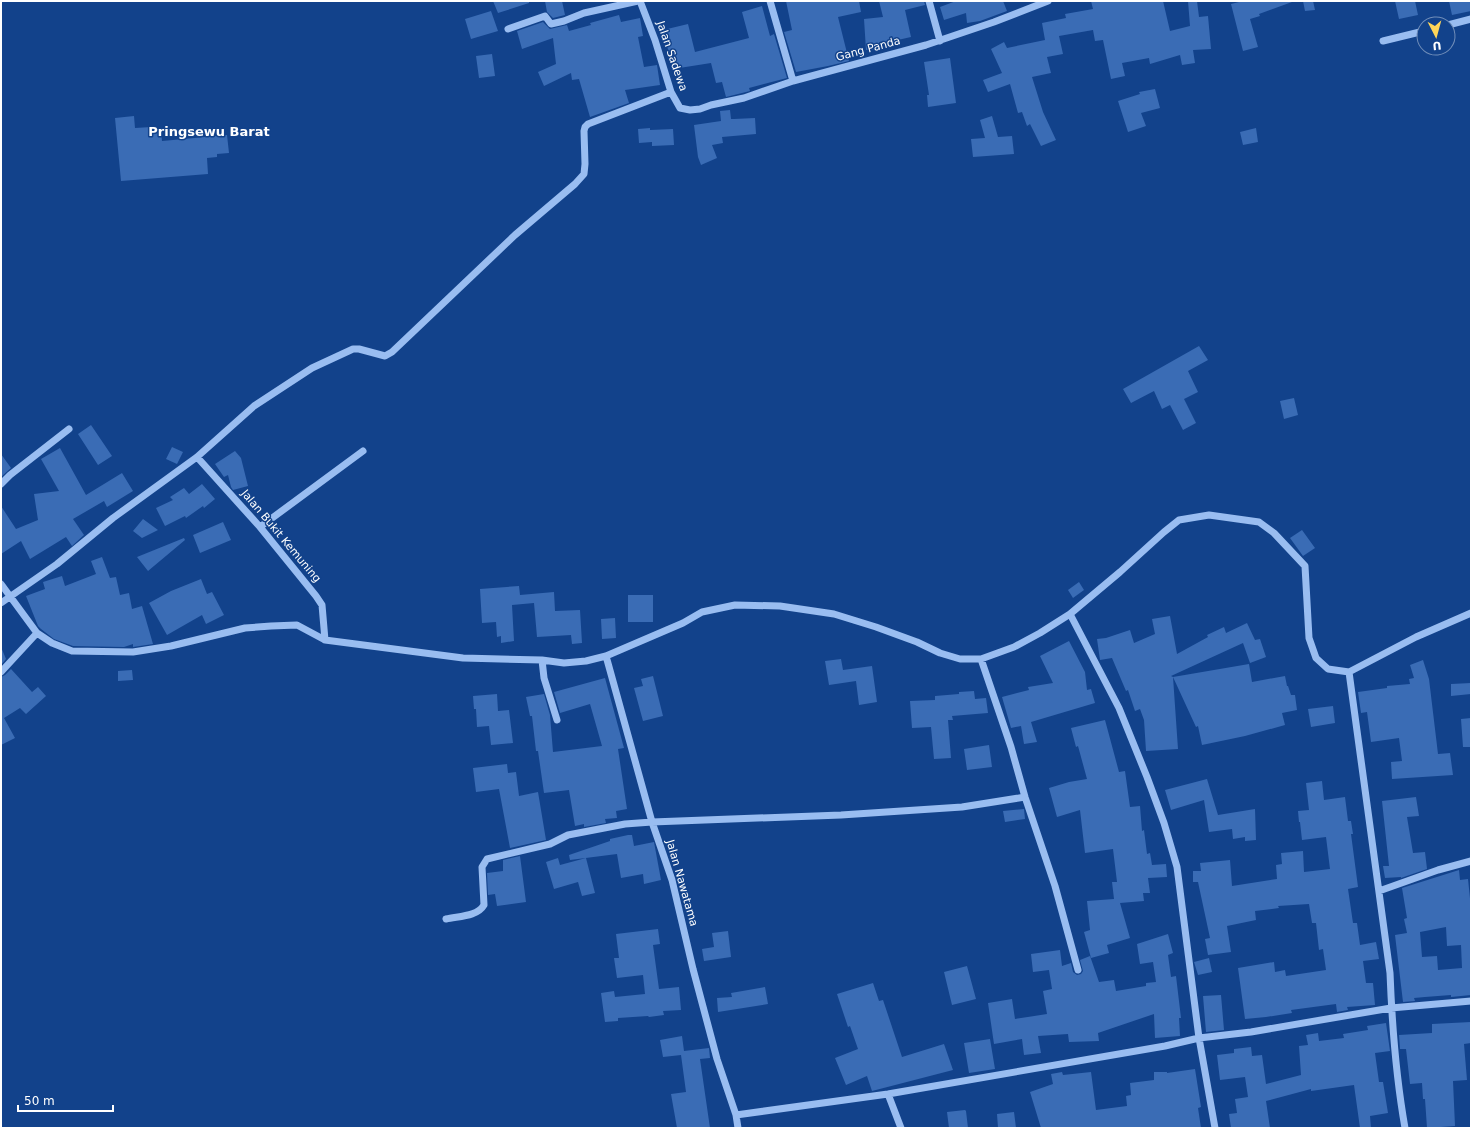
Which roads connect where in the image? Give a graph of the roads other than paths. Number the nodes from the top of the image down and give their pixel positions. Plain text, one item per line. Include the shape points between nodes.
1 (639, 1) edge
2 (770, 1) edge
3 (929, 1) edge
4 (1048, 1) edge
5 (1471, 19) edge
6 (1456, 23) edge
7 (508, 29) dead end
8 (1416, 33) edge
9 (940, 41) junction
10 (1383, 41) dead end
11 (793, 81) junction
12 (671, 92) junction
13 (690, 110) joint
14 (69, 429) dead end
15 (363, 451) dead end
16 (197, 457) junction
17 (1, 484) edge
18 (260, 527) junction
19 (1, 584) edge
20 (10, 596) junction
21 (1, 603) edge
22 (1471, 613) edge
23 (1070, 614) junction
24 (37, 633) junction
25 (325, 640) junction
26 (606, 656) junction
27 (981, 658) junction
28 (542, 660) junction
29 (1, 672) edge
30 (1349, 672) junction
31 (557, 720) dead end
32 (1025, 797) junction
33 (652, 822) junction
34 (1471, 861) edge
35 (1378, 891) junction
36 (446, 919) dead end
37 (1078, 970) dead end
38 (1471, 1002) edge
39 (1391, 1008) junction
40 (1199, 1038) junction
41 (888, 1094) junction
42 (736, 1115) junction
43 (738, 1128) edge
44 (901, 1128) edge
45 (1214, 1128) edge
46 (1404, 1128) edge

1 - 7 street via 584,13 551,24 545,16
1 - 12 street, Jalan Sadewa via 656,40
2 - 11 street
3 - 9 street
4 - 9 street, Gang Panda
5 - 6 street
8 - 10 street
9 - 11 street, Gang Panda
11 - 13 street, Gang Panda via 744,98
12 - 13 street, Jalan Sadewa via 680,108
12 - 16 street via 588,124 584,131 584,174 515,235 392,352 385,356 352,349 312,368 254,406
14 - 17 street
15 - 18 street
16 - 18 street, Jalan Bukit Kemuning
16 - 20 street
18 - 25 street, Jalan Bukit Kemuning via 322,605
19 - 20 street
20 - 21 street
20 - 24 street
22 - 30 street via 1416,637
23 - 27 street via 1014,647
23 - 30 street via 1179,520 1209,514 1259,522 1274,533 1305,566 1309,638 1316,658 1328,669
23 - 40 street via 1119,708 1164,823 1177,866
24 - 25 street via 52,643 72,651 98,652 132,652 244,628 271,626 297,625
24 - 29 street
25 - 28 street via 464,658
26 - 27 street via 683,623 702,612 735,606 780,606 834,614 960,659
26 - 28 street via 564,663
26 - 33 street, Jalan Nawatama
27 - 32 street
28 - 31 street via 544,678
30 - 35 street
32 - 33 street via 962,807 841,815
32 - 37 street via 1055,886
33 - 36 street via 625,824 568,835 550,844 487,859 482,867 484,905 481,910
33 - 42 street, Jalan Nawatama via 672,880 717,1059
34 - 35 street
35 - 39 street via 1390,973
38 - 39 street
39 - 40 street via 1251,1032
39 - 46 street
40 - 41 street
40 - 45 street
41 - 42 street
41 - 44 street
42 - 43 street, Jalan Nawatama

